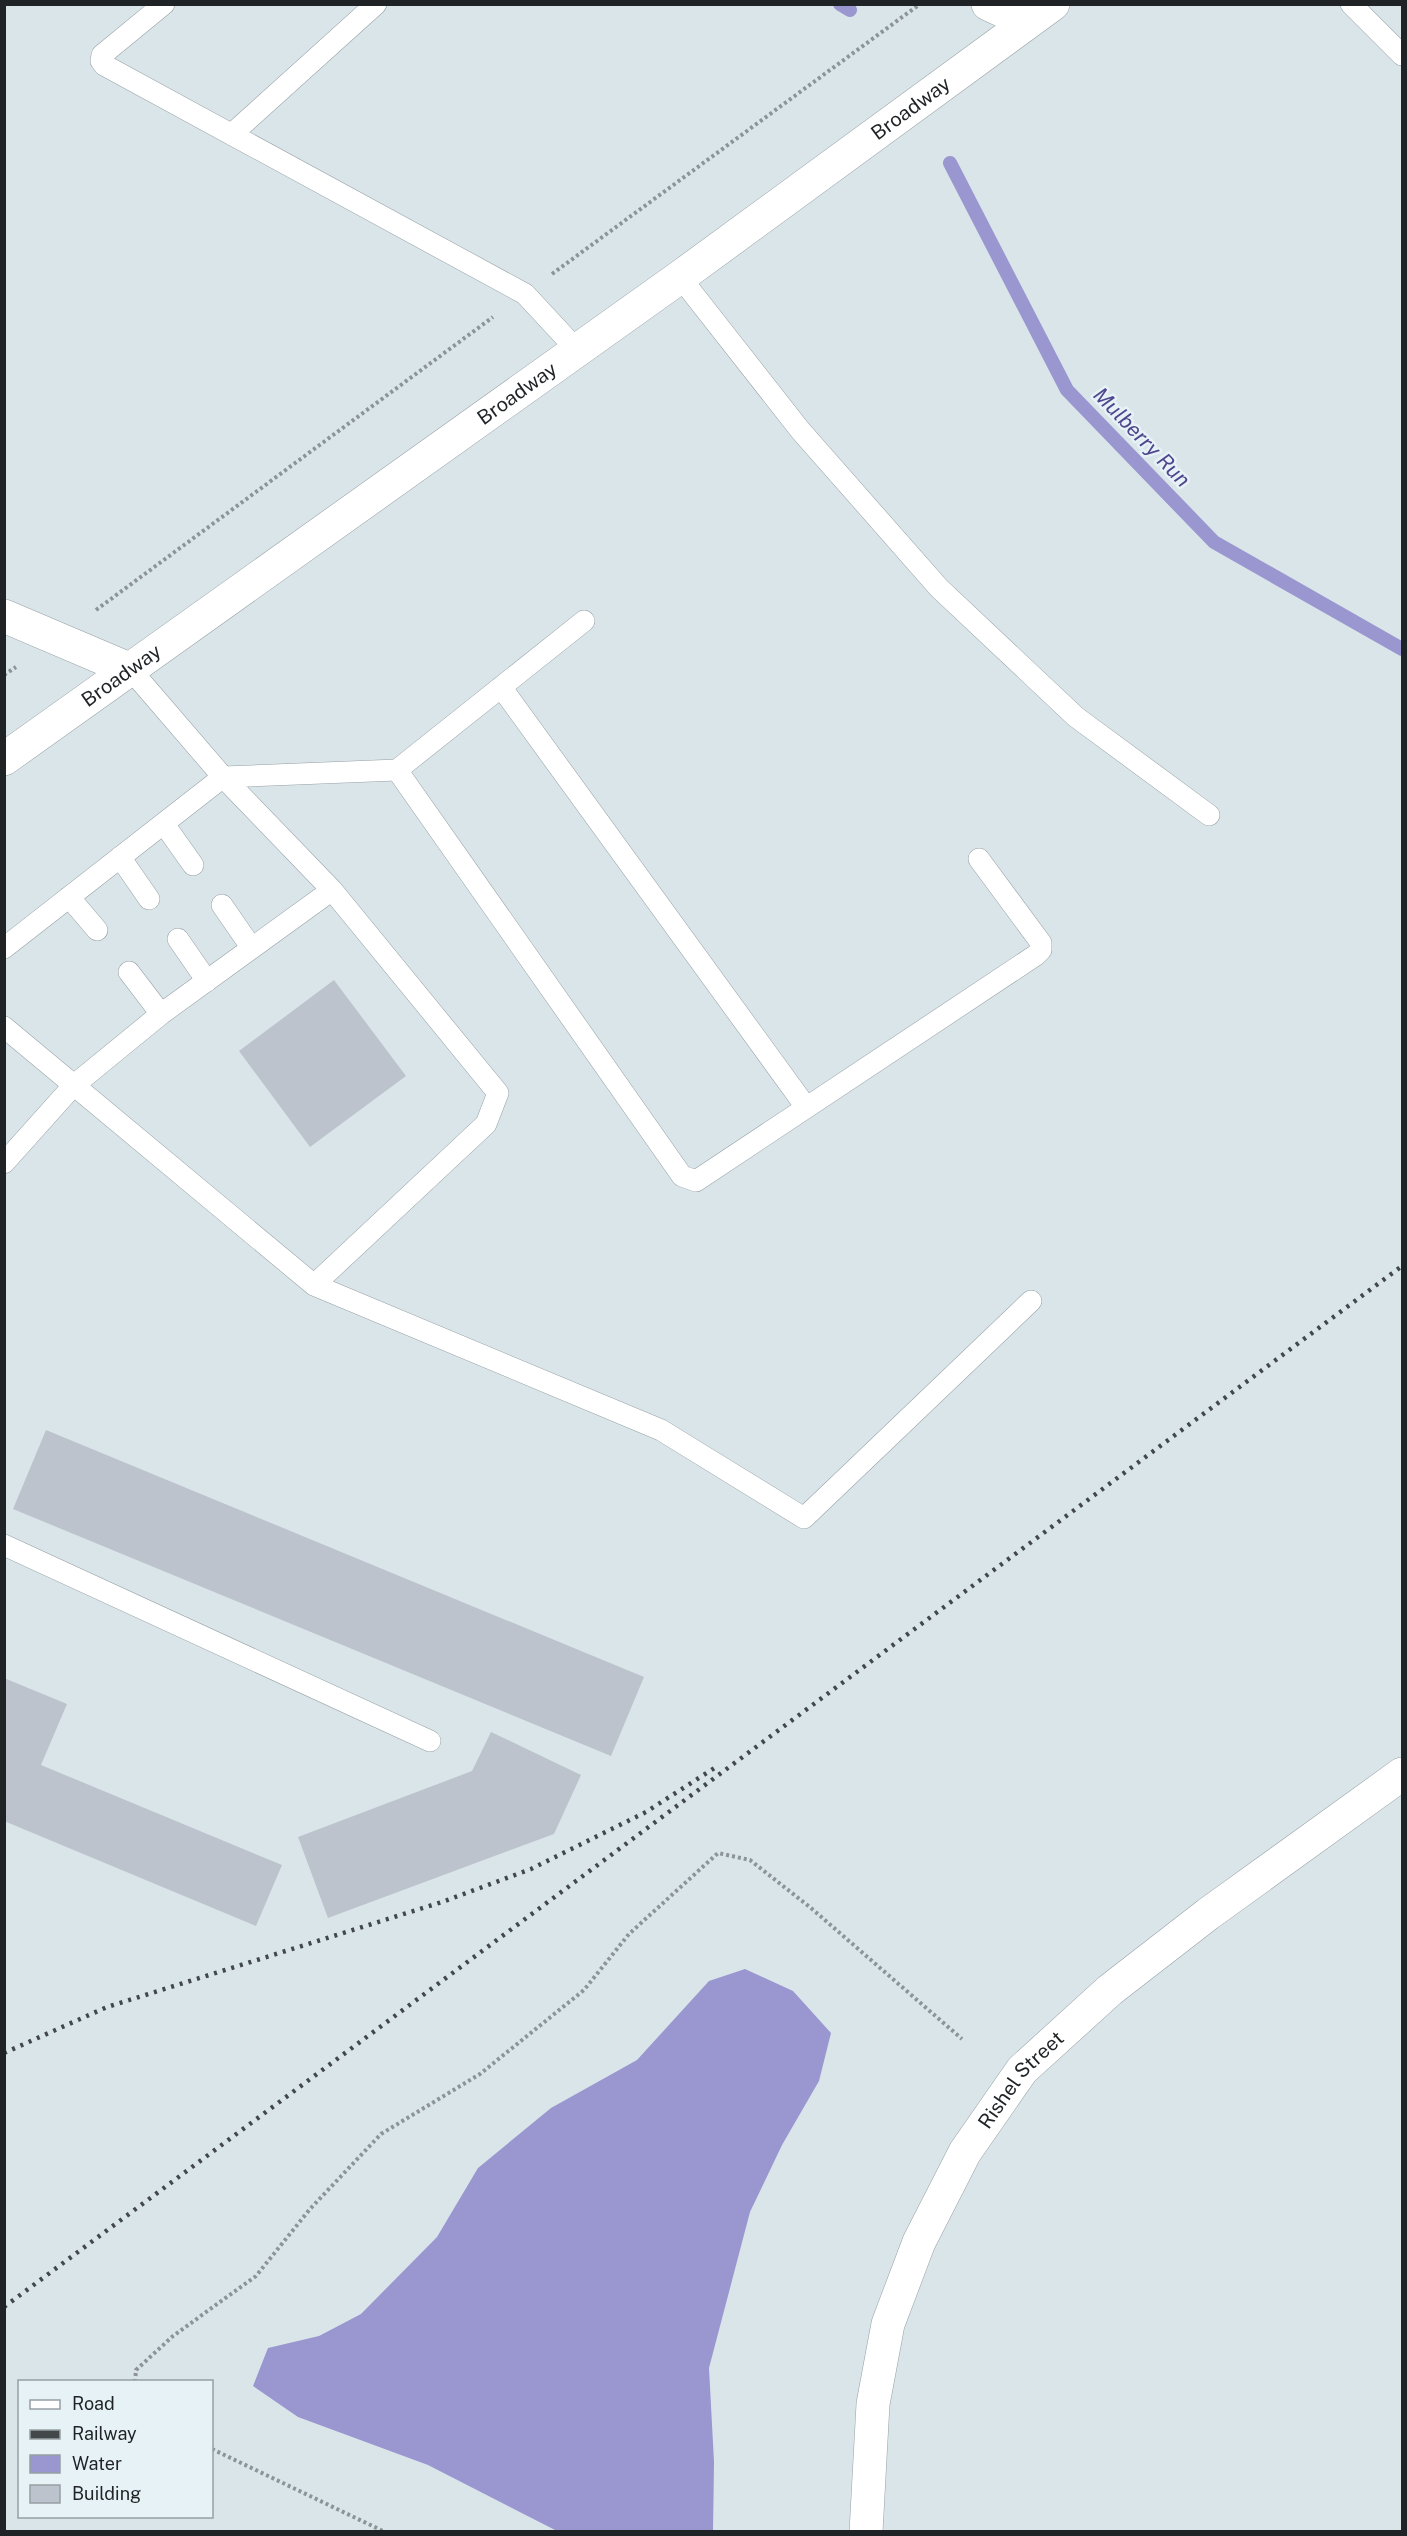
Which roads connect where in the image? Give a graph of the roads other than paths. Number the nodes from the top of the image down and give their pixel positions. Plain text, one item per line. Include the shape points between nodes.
1 (164, 4) edge
2 (376, 4) edge
3 (988, 4) edge
4 (1351, 4) edge
5 (1040, 13) edge
6 (1402, 55) edge
7 (232, 134) junction
8 (680, 277) junction
9 (577, 350) junction
10 (4, 616) edge
11 (584, 621) dead end
12 (131, 670) junction
13 (501, 687) junction
14 (4, 759) edge
15 (397, 770) junction
16 (223, 777) junction
17 (1209, 815) dead end
18 (164, 824) junction
19 (120, 857) junction
20 (979, 859) dead end
21 (193, 865) dead end
22 (332, 890) junction
23 (69, 897) junction
24 (149, 899) dead end
25 (222, 905) dead end
26 (97, 930) dead end
27 (178, 939) dead end
28 (251, 947) junction
29 (4, 948) edge
30 (129, 972) dead end
31 (207, 981) junction
32 (161, 1014) junction
33 (4, 1027) edge
34 (73, 1086) junction
35 (806, 1107) junction
36 (4, 1163) edge
37 (314, 1285) junction
38 (1031, 1301) dead end
39 (4, 1545) edge
40 (430, 1741) dead end
41 (1402, 1774) edge
42 (866, 2532) edge

1 - 7 lane via 102,55 101,61
2 - 7 lane
3 - 5 main road
4 - 6 lane
5 - 8 main road, Broadway
7 - 9 lane via 525,294
8 - 9 main road, Broadway
8 - 17 lane via 800,430 939,588 1076,717
9 - 12 main road, Broadway
10 - 12 main road
11 - 13 lane
12 - 14 main road, Broadway
12 - 16 lane
13 - 15 lane
13 - 35 lane
15 - 16 lane
15 - 35 lane via 682,1176 696,1181
16 - 18 lane
16 - 22 lane
18 - 19 lane
18 - 21 lane
19 - 23 lane
19 - 24 lane
20 - 35 lane via 1041,943 1041,950
22 - 28 lane
22 - 37 lane via 498,1093 486,1124
23 - 26 lane
23 - 29 lane
25 - 28 lane
27 - 31 lane
28 - 31 lane
30 - 32 lane
31 - 32 lane
32 - 34 lane
33 - 34 lane
34 - 36 lane
34 - 37 lane
37 - 38 lane via 660,1430 804,1518
39 - 40 lane
41 - 42 main road, Rishel Street via 1110,1990 1022,2070 965,2152 919,2242 888,2324 873,2404

